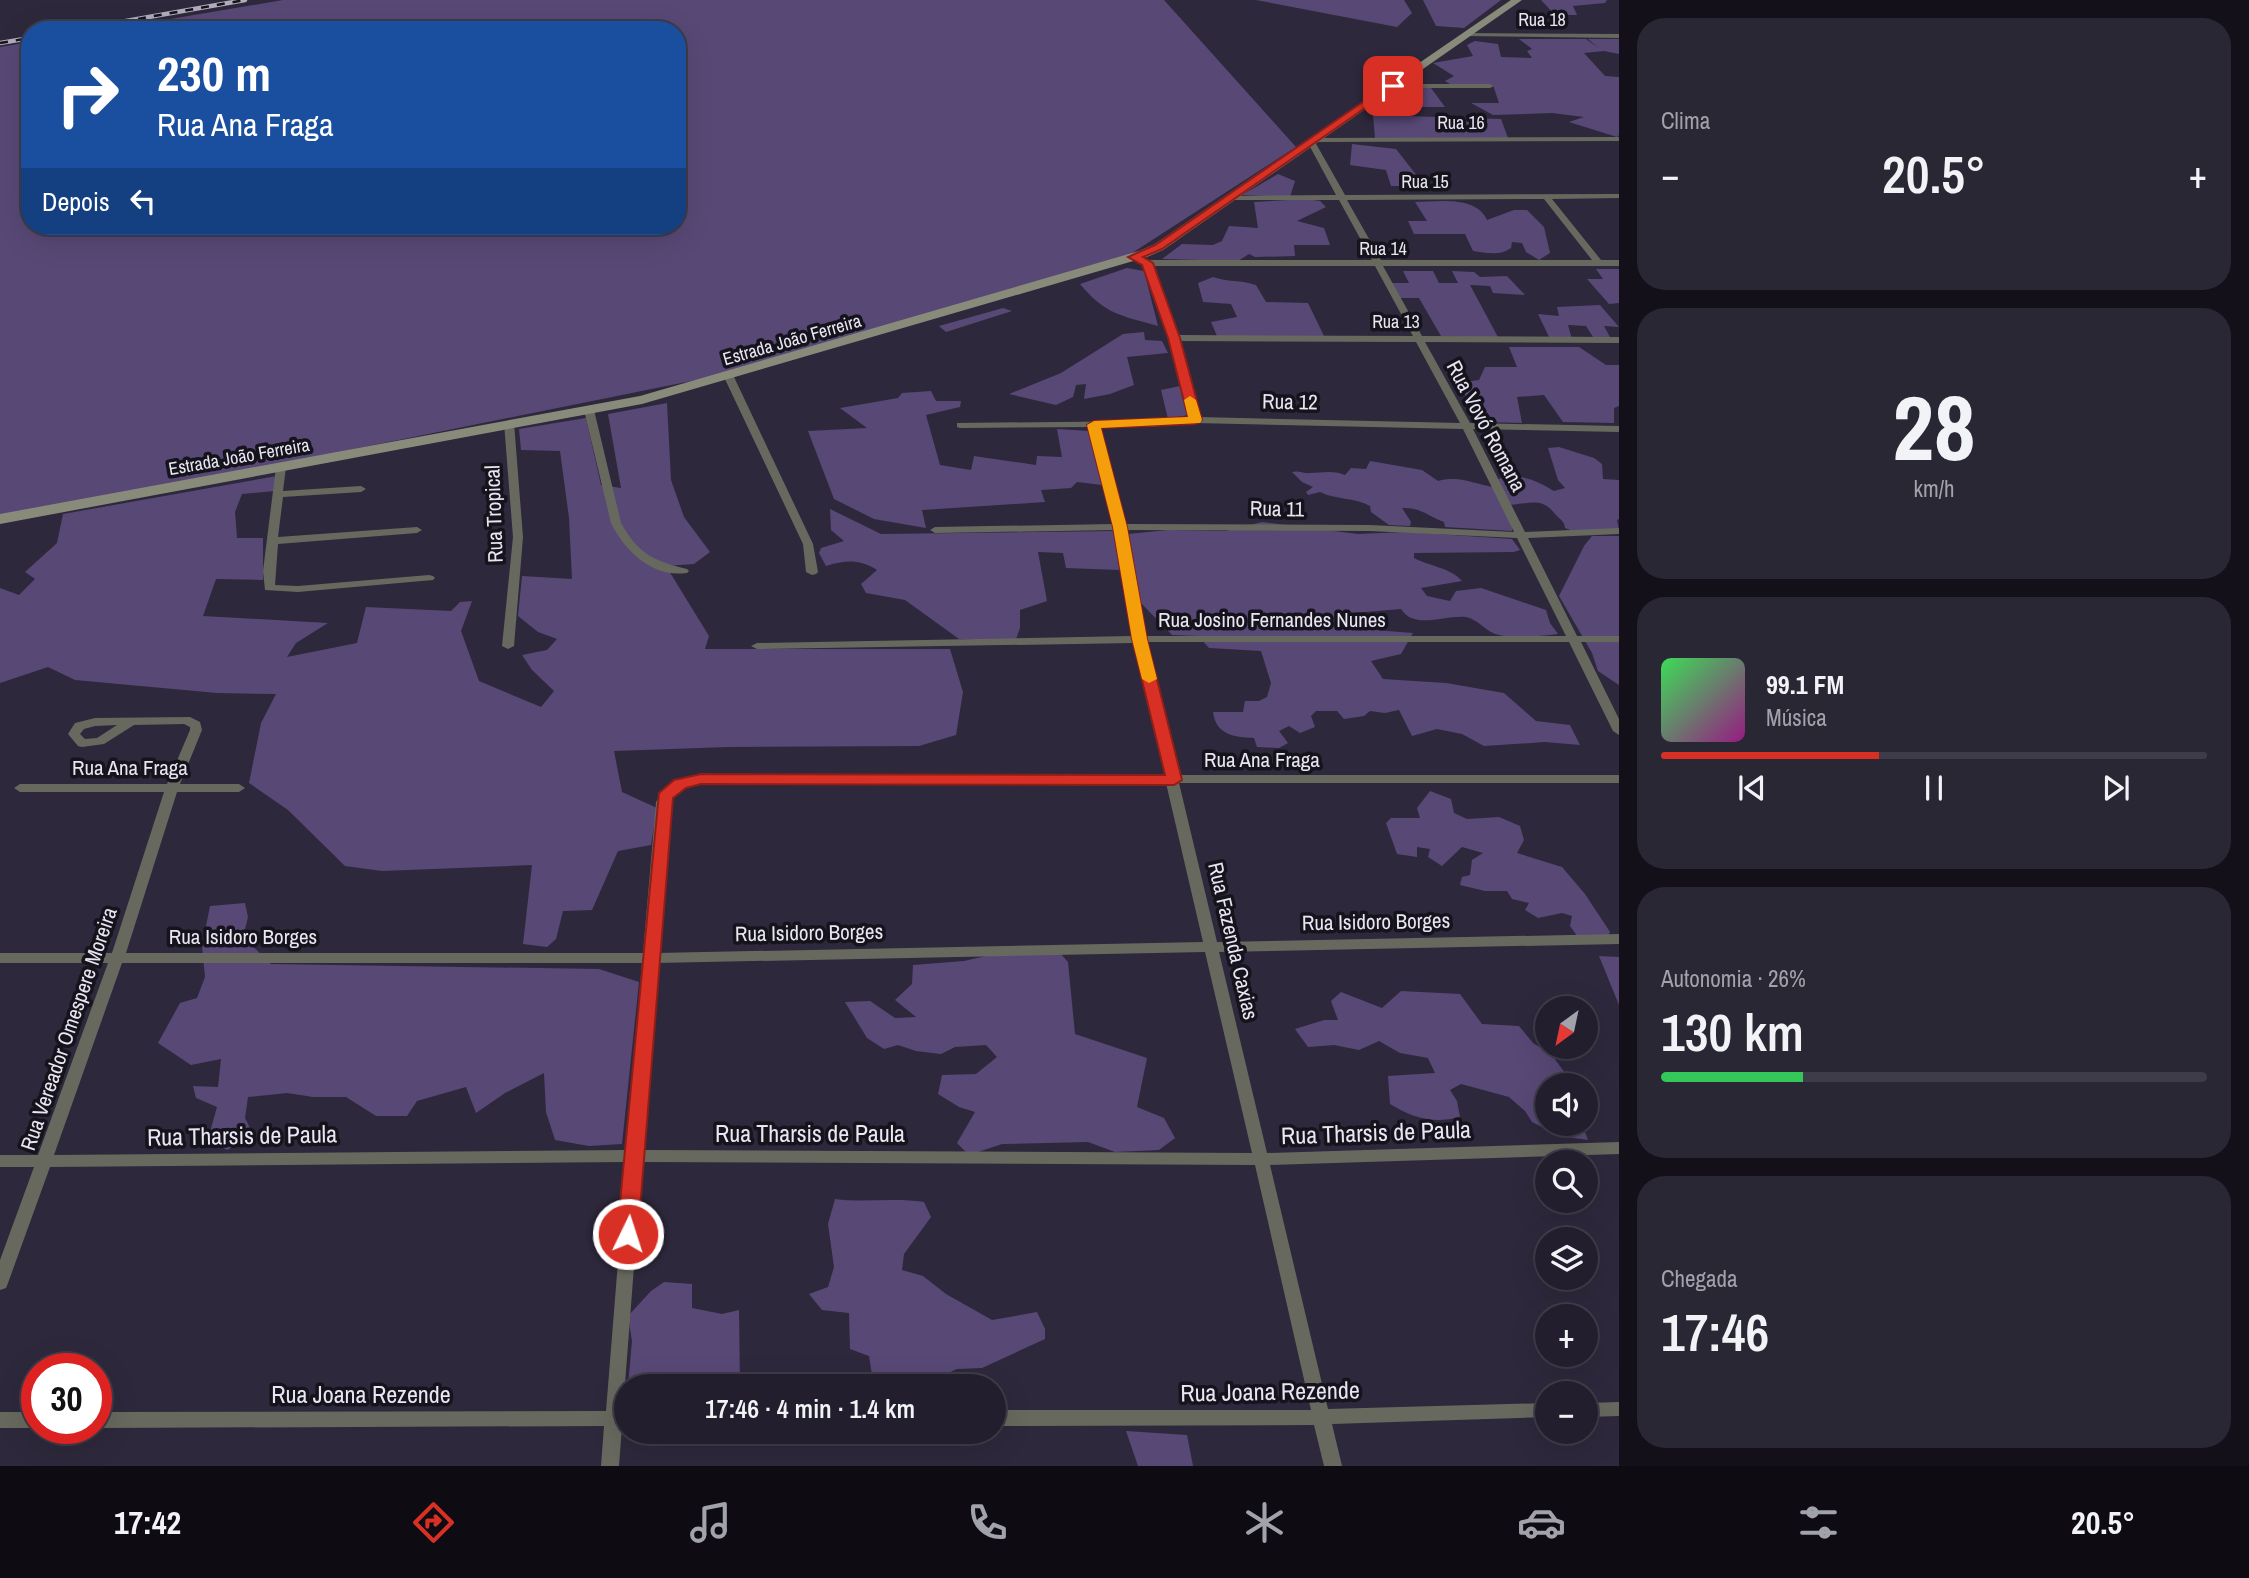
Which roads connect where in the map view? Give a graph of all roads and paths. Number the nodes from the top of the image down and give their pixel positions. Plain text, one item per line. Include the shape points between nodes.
1 (1517, 0) edge
2 (1465, 35) junction
3 (1619, 36) edge
4 (1393, 86) junction
5 (1490, 86) dead end
6 (1619, 139) edge
7 (1314, 142) junction
8 (1619, 196) edge
9 (1230, 198) junction
10 (1342, 198) junction
11 (1547, 198) junction
12 (1133, 257) junction
13 (1147, 263) junction
14 (1619, 263) edge
15 (1376, 264) junction
16 (1599, 264) junction
17 (1174, 338) junction
18 (1416, 338) junction
19 (1619, 340) edge
20 (729, 377) junction
21 (589, 410) junction
22 (1195, 420) junction
23 (509, 424) junction
24 (960, 425) dead end
25 (1094, 425) junction
26 (1468, 428) junction
27 (1619, 429) edge
28 (281, 467) junction
29 (360, 489) dead end
30 (279, 494) junction
31 (0, 519) edge
32 (1120, 527) junction
33 (417, 530) dead end
34 (935, 530) dead end
35 (1619, 531) edge
36 (1520, 535) junction
37 (273, 541) junction
38 (683, 571) dead end
39 (812, 572) dead end
40 (429, 578) dead end
41 (267, 586) joint
42 (1139, 639) junction
43 (1619, 639) edge
44 (1572, 640) junction
45 (508, 646) dead end
46 (757, 646) dead end
47 (130, 722) dead end
48 (1619, 731) edge
49 (1619, 779) edge
50 (1174, 780) junction
51 (172, 786) junction
52 (20, 788) dead end
53 (239, 788) dead end
54 (1619, 940) edge
55 (1211, 946) junction
56 (0, 958) edge
57 (117, 958) junction
58 (649, 958) junction
59 (1619, 1148) edge
60 (633, 1156) junction
61 (1263, 1159) junction
62 (0, 1161) edge
63 (46, 1161) junction
64 (0, 1283) edge
65 (622, 1374) edge
66 (1619, 1409) edge
67 (1535, 1410) edge
68 (1598, 1410) edge
69 (1322, 1417) junction
70 (614, 1418) edge
71 (1006, 1418) edge
72 (0, 1420) edge
73 (21, 1420) edge
74 (112, 1420) edge
75 (615, 1444) edge
76 (610, 1466) edge
77 (1333, 1466) edge

1 - 2 street, Estrada João Ferreira
2 - 3 street, Rua 18
2 - 4 street, Estrada João Ferreira
4 - 5 street
4 - 7 street, Estrada João Ferreira
6 - 7 street, Rua 16
7 - 9 street, Estrada João Ferreira
7 - 10 street, Rua Vovó Romana
8 - 11 street, Rua 15
9 - 10 street, Rua 15
9 - 12 street, Estrada João Ferreira via 1158,247
10 - 11 street, Rua 15
10 - 15 street, Rua Vovó Romana
11 - 16 street
12 - 13 street
12 - 20 street, Estrada João Ferreira
13 - 15 street, Rua 14
13 - 17 street
14 - 16 street, Rua 14
15 - 16 street, Rua 14
15 - 18 street, Rua Vovó Romana
17 - 18 street, Rua 13
17 - 22 street
18 - 19 street, Rua 13
18 - 26 street, Rua Vovó Romana
20 - 21 street, Estrada João Ferreira
20 - 39 street via 807,544
21 - 23 street, Estrada João Ferreira
21 - 38 street via 623,538 645,561
22 - 25 street, Rua 12
22 - 26 street, Rua 12
23 - 28 street, Estrada João Ferreira
23 - 45 street, Rua Tropical via 518,537
24 - 25 street, Rua 12
25 - 32 street, Rua Fazenda Caxias
26 - 27 street, Rua 12
26 - 36 street, Rua Vovó Romana
28 - 30 street
28 - 31 street, Estrada João Ferreira
29 - 30 street
30 - 37 street
32 - 34 street, Rua 11
32 - 36 street, Rua 11 via 1431,529
32 - 42 street, Rua Fazenda Caxias
33 - 37 street
35 - 36 street, Rua 11
36 - 44 street, Rua Vovó Romana
37 - 41 street
40 - 41 street via 298,589
42 - 44 street, Rua Josino Fernandes Nunes
42 - 46 street, Rua Josino Fernandes Nunes
42 - 50 street, Rua Fazenda Caxias
43 - 44 street, Rua Josino Fernandes Nunes
44 - 48 street, Rua Vovó Romana
47 - 51 street, Rua Vereador Omespere Moreira via 186,720 196,725
49 - 50 street, Rua Ana Fraga
50 - 55 street, Rua Fazenda Caxias
50 - 58 street, Rua Ana Fraga via 701,779 680,784 662,802
51 - 52 street, Rua Ana Fraga
51 - 53 street, Rua Ana Fraga
51 - 57 street, Rua Vereador Omespere Moreira
54 - 55 street, Rua Isidoro Borges
55 - 58 street, Rua Isidoro Borges
55 - 61 street, Rua Fazenda Caxias
56 - 57 street, Rua Isidoro Borges
57 - 58 street, Rua Isidoro Borges
57 - 63 street, Rua Vereador Omespere Moreira
58 - 60 street
59 - 61 street, Rua Tharsis de Paula
60 - 61 street, Rua Tharsis de Paula
60 - 63 street, Rua Tharsis de Paula
60 - 65 street
61 - 69 street, Rua Fazenda Caxias
62 - 63 street, Rua Tharsis de Paula
63 - 64 street, Rua Vereador Omespere Moreira
66 - 68 street
67 - 69 street, Rua Joana Rezende
69 - 71 street, Rua Joana Rezende
69 - 77 street, Rua Fazenda Caxias
70 - 74 street, Rua Joana Rezende
72 - 73 street
75 - 76 street

